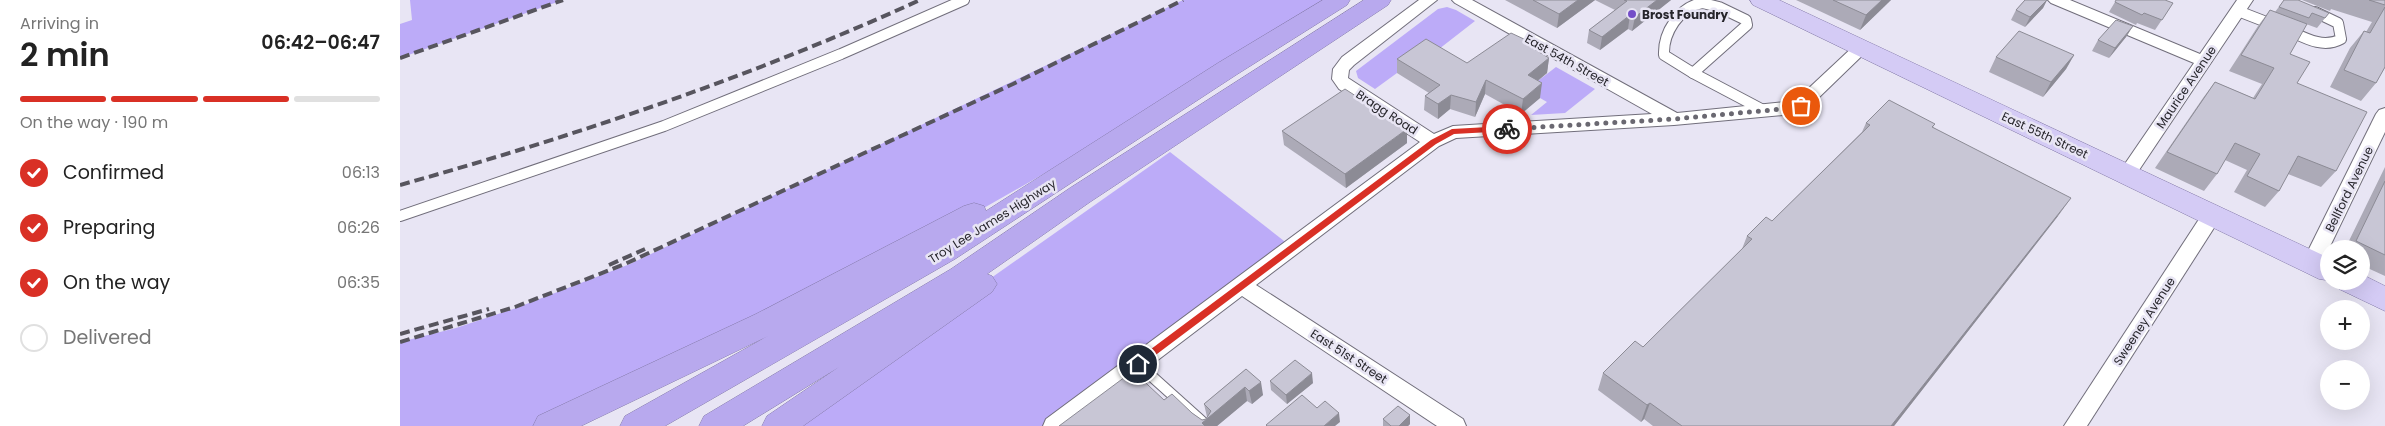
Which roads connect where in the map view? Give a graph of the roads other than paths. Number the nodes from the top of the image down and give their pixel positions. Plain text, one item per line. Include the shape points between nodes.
1 (964, 0) edge
2 (1380, 0) edge
3 (1429, 0) edge
4 (1761, 0) edge
5 (2056, 0) edge
6 (1468, 2) edge
7 (2242, 6) edge
8 (1348, 8) edge
9 (2307, 9) edge
10 (1862, 48) junction
11 (2203, 61) junction
12 (1227, 69) junction
13 (1693, 73) junction
14 (1765, 111) junction
15 (2385, 114) edge
16 (1674, 119) junction
17 (1433, 142) junction
18 (2127, 174) junction
19 (2212, 215) junction
20 (400, 216) edge
21 (2332, 240) edge
22 (2320, 267) edge
23 (1243, 287) junction
24 (2367, 290) edge
25 (2385, 299) edge
26 (1138, 364) junction
27 (788, 420) edge
28 (549, 426) edge
29 (636, 426) edge
30 (714, 426) edge
31 (1054, 426) edge
32 (1206, 426) edge
33 (1456, 426) edge
34 (2075, 426) edge

1 - 20 lane via 664,126
2 - 8 highway, Troy Lee James Highway
3 - 17 street, Bragg Road via 1348,61 1341,69 1340,79
4 - 10 main road, East 55th Street
5 - 11 street
6 - 16 street, East 54th Street
7 - 9 lane via 2318,42 2327,44 2341,39 2342,30 2338,22
7 - 11 street, Maurice Avenue
8 - 12 highway, Troy Lee James Highway
8 - 27 highway via 1258,90
8 - 30 highway, Troy Lee James Highway via 1260,76 961,277
10 - 14 street via 1801,106
10 - 18 main road, East 55th Street
11 - 18 street, Maurice Avenue
12 - 28 highway via 882,263
12 - 29 highway, Troy Lee James Highway via 945,251
13 - 13 lane via 1664,55 1663,44 1670,25 1693,6 1702,3 1746,20 1747,25
13 - 14 lane
14 - 16 street
15 - 21 street, Bellford Avenue
16 - 17 street via 1452,132
17 - 23 street
18 - 19 main road, East 55th Street
19 - 22 main road, East 55th Street
19 - 34 street, Sweeney Avenue
23 - 26 street
23 - 33 street, East 51st Street
24 - 25 main road
26 - 31 street
26 - 32 lane

